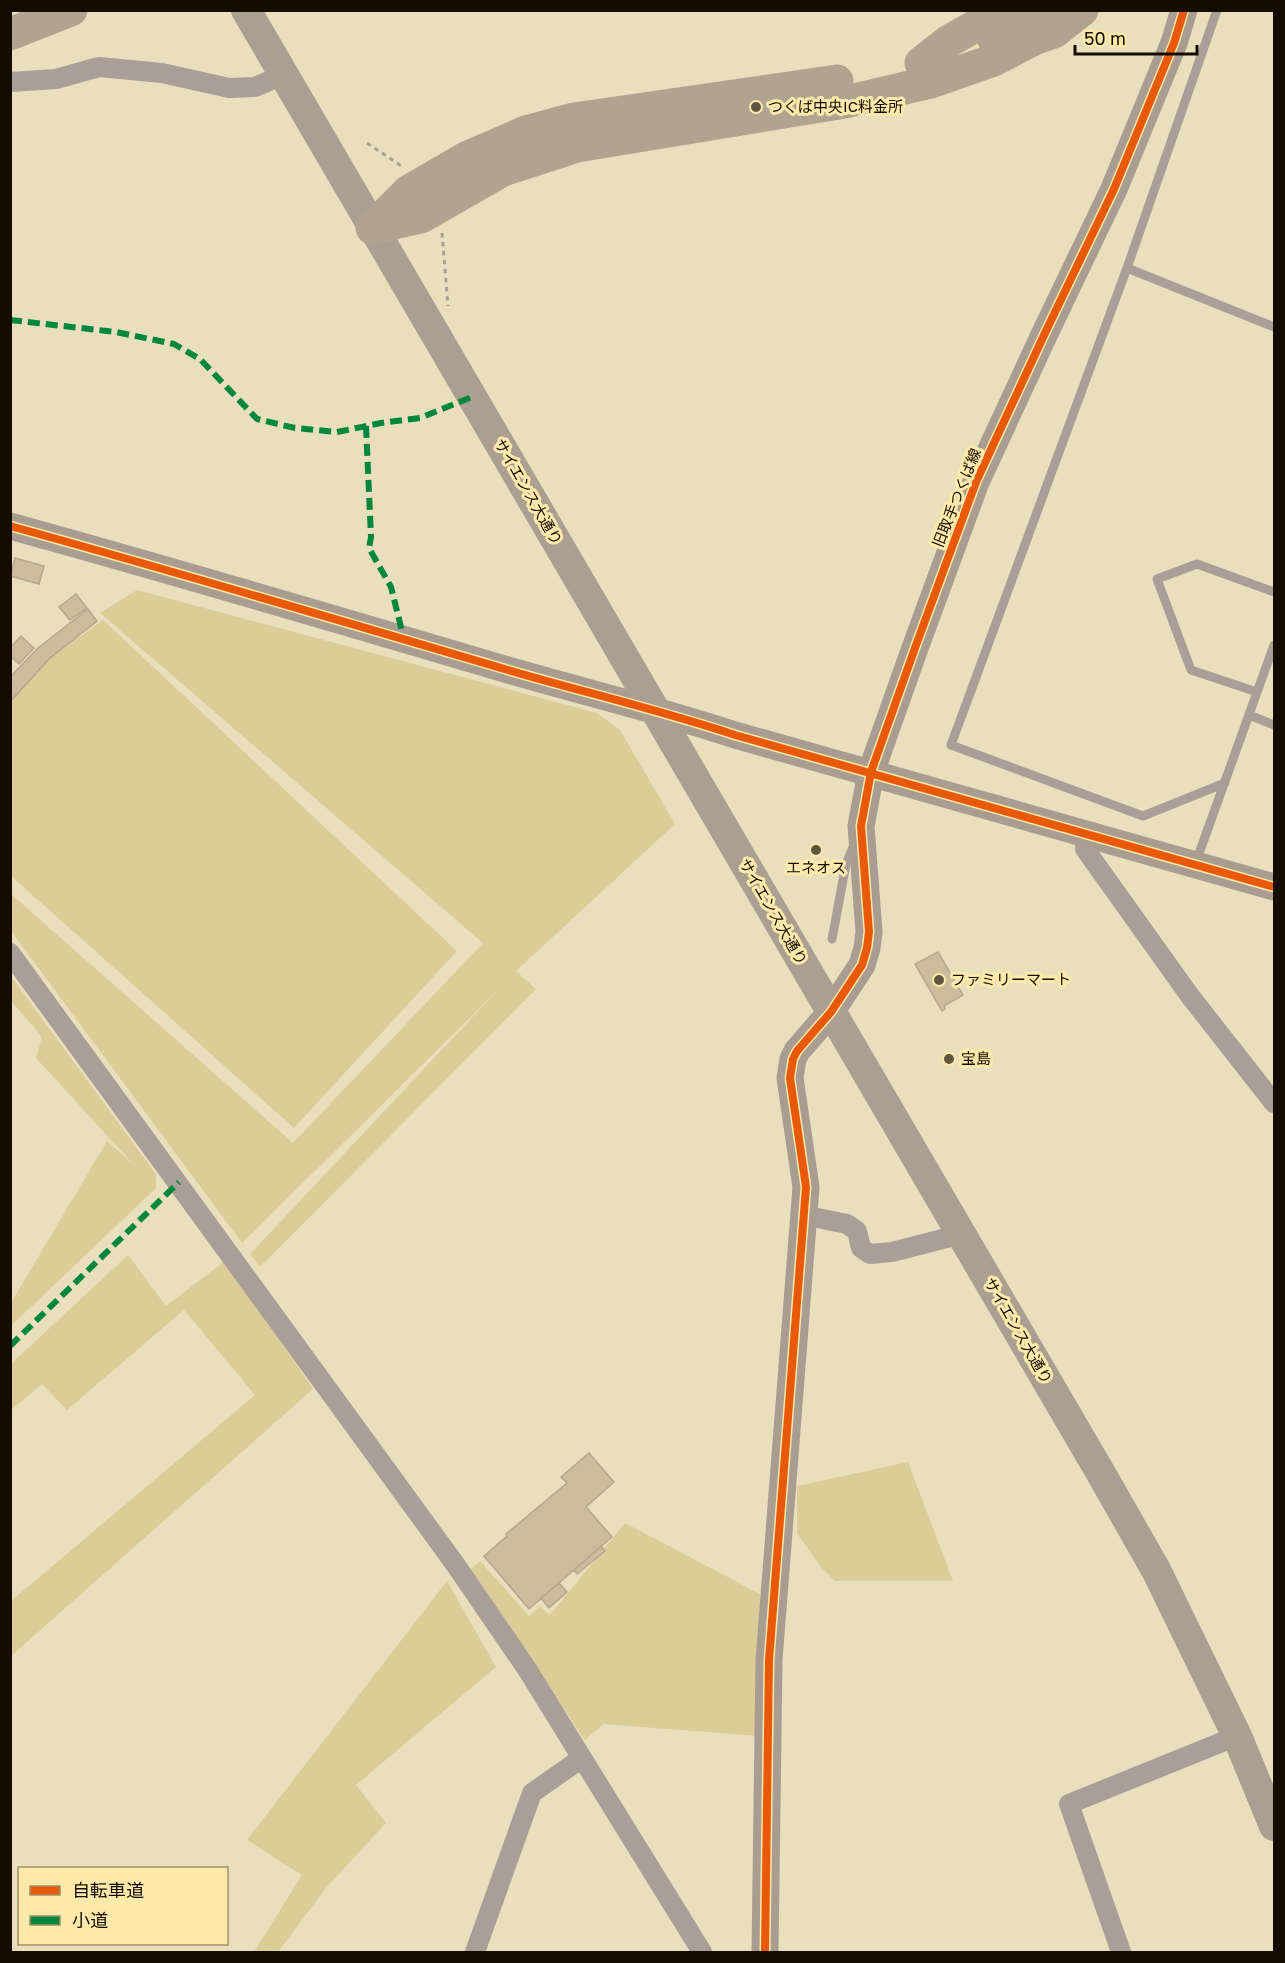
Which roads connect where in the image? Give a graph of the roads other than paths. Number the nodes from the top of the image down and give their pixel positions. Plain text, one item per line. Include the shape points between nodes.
1 (71, 10) edge
2 (246, 10) edge
3 (996, 10) edge
4 (1063, 10) edge
5 (1082, 10) edge
6 (1184, 10) edge
7 (1217, 10) edge
8 (1036, 25) edge
9 (10, 34) edge
10 (921, 63) junction
11 (283, 75) junction
12 (10, 82) edge
13 (372, 228) junction
14 (1127, 268) junction
15 (1275, 327) edge
16 (10, 526) edge
17 (1275, 592) edge
18 (1275, 645) edge
19 (1257, 692) junction
20 (653, 709) junction
21 (1249, 715) junction
22 (1275, 725) edge
23 (872, 772) junction
24 (1225, 783) junction
25 (861, 826) junction
26 (1086, 833) junction
27 (1195, 864) junction
28 (1275, 887) edge
29 (831, 939) dead end
30 (10, 953) edge
31 (831, 1012) junction
32 (1275, 1103) edge
33 (803, 1215) junction
34 (962, 1233) junction
35 (1237, 1736) junction
36 (582, 1758) junction
37 (1275, 1826) edge
38 (475, 1953) edge
39 (702, 1953) edge
40 (765, 1953) edge
41 (1121, 1953) edge

1 - 9 highway
2 - 11 main road, サイエンス大通り
3 - 10 highway
4 - 8 highway via 1044,26
5 - 8 highway via 1054,32
6 - 23 street, 旧取手つくば線 via 1114,189 976,482
7 - 14 lane
8 - 10 highway via 968,51
8 - 13 highway via 994,60 932,82 845,102 577,146 503,170 421,217
10 - 13 highway via 846,80 574,119 526,132 466,158 409,191
11 - 12 street via 255,87 229,88 162,72 99,67 56,80
11 - 13 main road, サイエンス大通り
13 - 20 main road, サイエンス大通り
14 - 15 lane
14 - 24 lane via 951,745 1143,816
16 - 20 street
17 - 19 lane via 1197,564 1157,579 1191,670
18 - 19 lane
19 - 21 lane
20 - 23 street
20 - 31 main road, サイエンス大通り
21 - 22 lane
21 - 24 lane
23 - 25 street, 旧取手つくば線
23 - 26 street
24 - 27 lane
25 - 29 lane via 846,864
25 - 31 street, 旧取手つくば線 via 867,948 862,965
26 - 27 street
26 - 32 street via 1085,849 1190,996
27 - 28 street
30 - 36 street via 455,1564
31 - 33 street, 旧取手つくば線 via 797,1051 790,1078 806,1187
31 - 34 main road, サイエンス大通り
33 - 34 street via 847,1224 857,1232 861,1248 870,1254
33 - 40 street, 旧取手つくば線 via 769,1660
34 - 35 main road, サイエンス大通り via 1156,1570
35 - 37 main road, サイエンス大通り
35 - 41 street via 1069,1804
36 - 38 street via 531,1793
36 - 39 street

